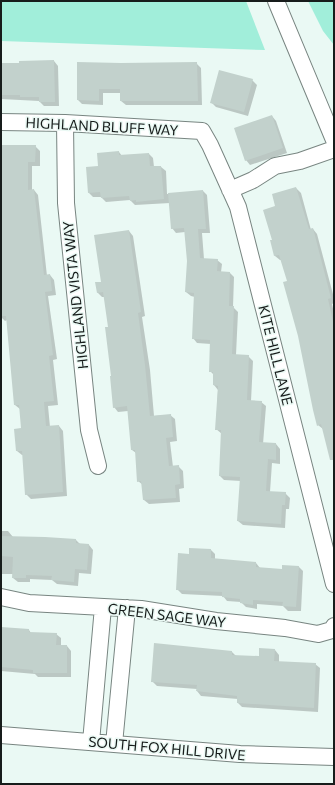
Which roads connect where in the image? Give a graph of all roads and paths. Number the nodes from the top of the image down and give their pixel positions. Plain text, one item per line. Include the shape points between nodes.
1 (276, 1) edge
2 (1, 122) edge
3 (65, 123) junction
4 (202, 131) joint
5 (334, 140) edge
6 (334, 149) edge
7 (230, 190) junction
8 (98, 466) dead end
9 (334, 584) edge
10 (1, 597) edge
11 (103, 607) junction
12 (127, 608) junction
13 (333, 628) edge
14 (98, 674) junction
15 (120, 676) junction
16 (1, 735) edge
17 (91, 742) junction
18 (114, 744) junction
19 (334, 757) edge

1 - 5 street
2 - 3 street, HIGHLAND BLUFF WAY
3 - 4 street, HIGHLAND BLUFF WAY
3 - 8 street, HIGHLAND VISTA WAY via 66,203 89,430
4 - 7 street, KITE HILL LANE
6 - 7 street via 300,161 275,166 247,184
7 - 9 street, KITE HILL LANE via 238,207
10 - 11 street, GREEN SAGE WAY via 29,603
11 - 12 street, GREEN SAGE WAY
11 - 14 street
12 - 13 street, GREEN SAGE WAY via 318,634
12 - 15 street
14 - 15 street
14 - 17 street
15 - 18 street
16 - 17 street, SOUTH FOX HILL DRIVE
17 - 18 street, SOUTH FOX HILL DRIVE
18 - 19 street, SOUTH FOX HILL DRIVE via 265,756

